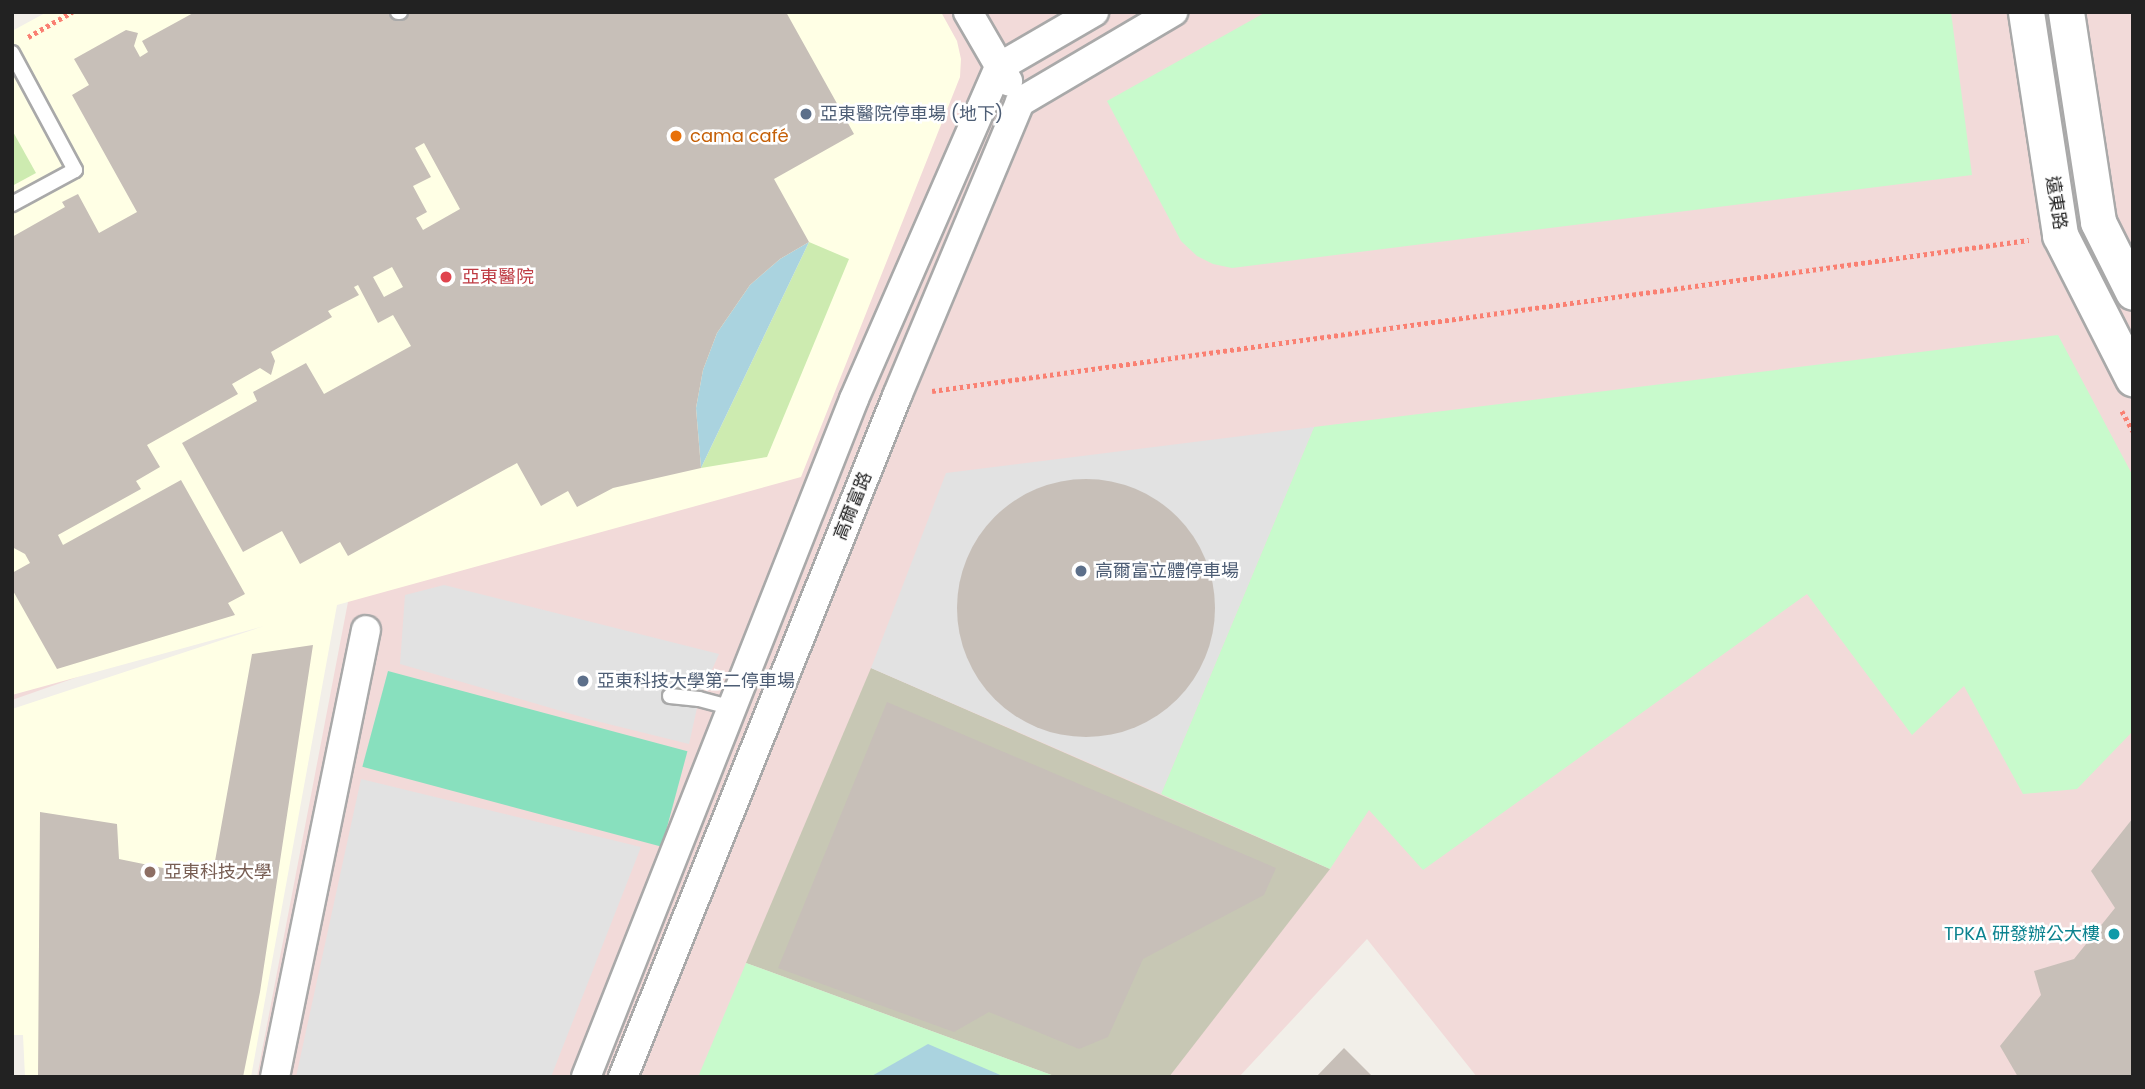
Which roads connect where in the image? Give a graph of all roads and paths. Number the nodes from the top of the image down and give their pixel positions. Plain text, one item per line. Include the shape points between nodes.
1 (72, 12) edge
2 (968, 12) edge
3 (1094, 12) edge
4 (1173, 12) edge
5 (2026, 12) edge
6 (2066, 12) edge
7 (24, 39) dead end
8 (12, 53) edge
9 (999, 66) junction
10 (1020, 102) junction
11 (12, 204) edge
12 (2060, 236) junction
13 (2133, 292) edge
14 (2133, 378) edge
15 (897, 396) junction
16 (366, 630) dead end
17 (670, 696) dead end
18 (733, 708) junction
19 (275, 1077) edge
20 (586, 1077) edge
21 (623, 1077) edge

1 - 7 path
2 - 9 street
3 - 9 street
4 - 10 street
5 - 12 street, 遠東路
6 - 13 street via 2098,222
8 - 11 lane via 75,170
9 - 10 street
9 - 18 street via 854,399
10 - 15 street, 高爾富路
12 - 14 street, 遠東路
12 - 15 path
15 - 21 street, 高爾富路
16 - 19 street
17 - 18 lane
18 - 20 street

